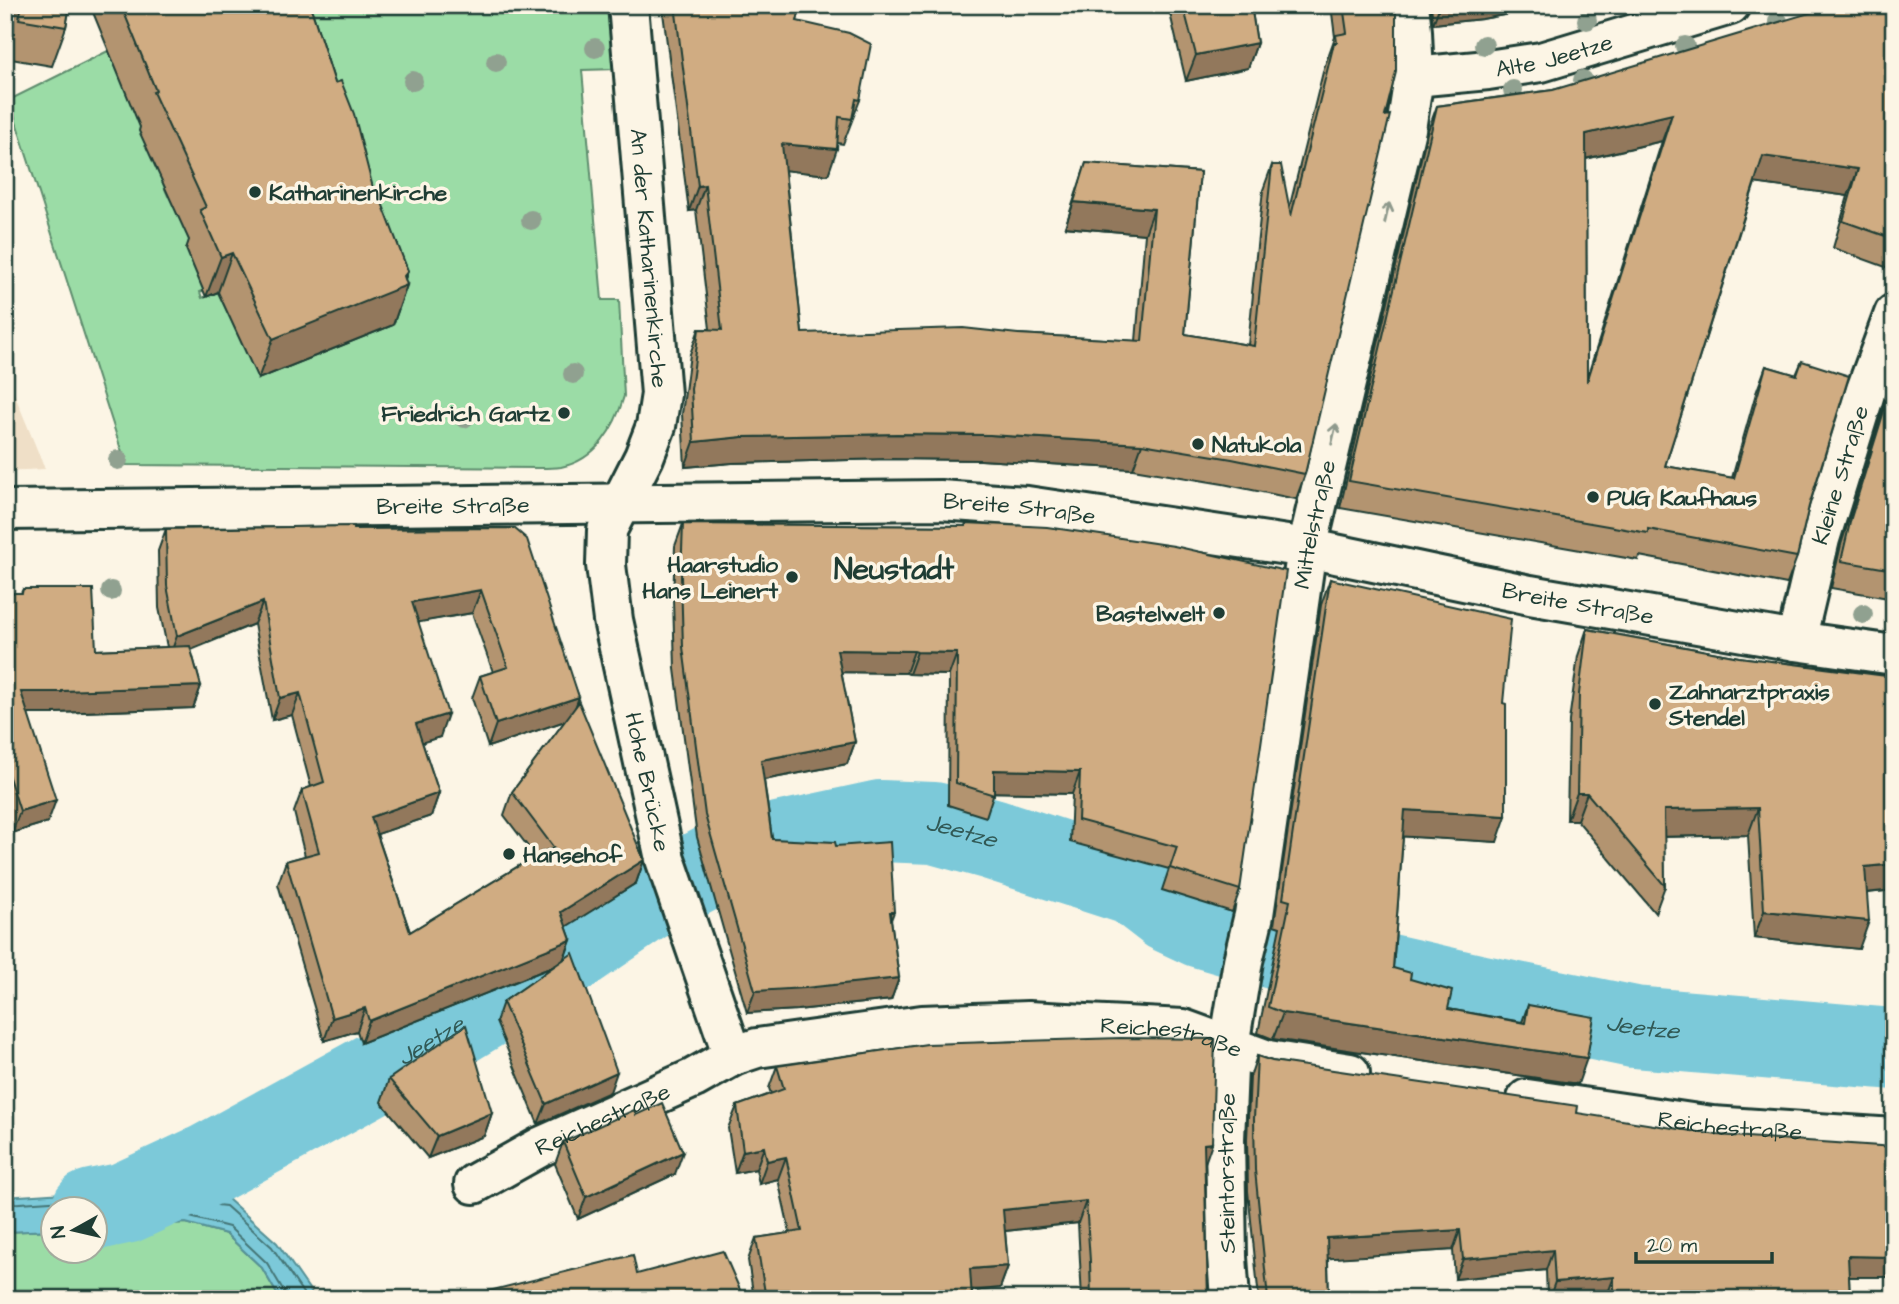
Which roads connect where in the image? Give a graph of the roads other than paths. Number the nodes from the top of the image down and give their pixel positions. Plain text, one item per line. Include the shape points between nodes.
1 (628, 5) edge
2 (1409, 5) edge
3 (1730, 5) edge
4 (1414, 77) junction
5 (1894, 314) edge
6 (620, 503) junction
7 (5, 510) edge
8 (1307, 548) junction
9 (1796, 641) junction
10 (1894, 655) edge
11 (1229, 1046) junction
12 (733, 1056) junction
13 (1389, 1079) edge
14 (1496, 1095) edge
15 (1894, 1138) edge
16 (474, 1184) dead end
17 (1230, 1299) edge

1 - 6 street, An der Katharinenkirche via 661,394 645,457
2 - 4 street, Mittelstraße
3 - 4 street, Alte Jeetze via 1541,62
8 -> 4 street, Mittelstraße via 1406,129
5 - 9 street, Kleine Straße via 1820,539
6 - 7 street, Breite Straße
6 - 8 street, Breite Straße via 940,500 1027,506
6 - 12 street, Hohe Brücke via 607,530 613,620 665,859
8 - 9 street, Breite Straße via 1530,595
8 - 11 street, Mittelstraße via 1254,915
9 - 10 street, Breite Straße
11 - 12 street, Reichestraße via 1184,1029 1028,1021 922,1025 757,1048
11 - 13 street, Reichestraße via 1268,1060
11 - 17 street, Steintorstraße via 1225,1139
12 - 16 street, Reichestraße via 542,1146
14 - 15 street, Reichestraße via 1712,1126

